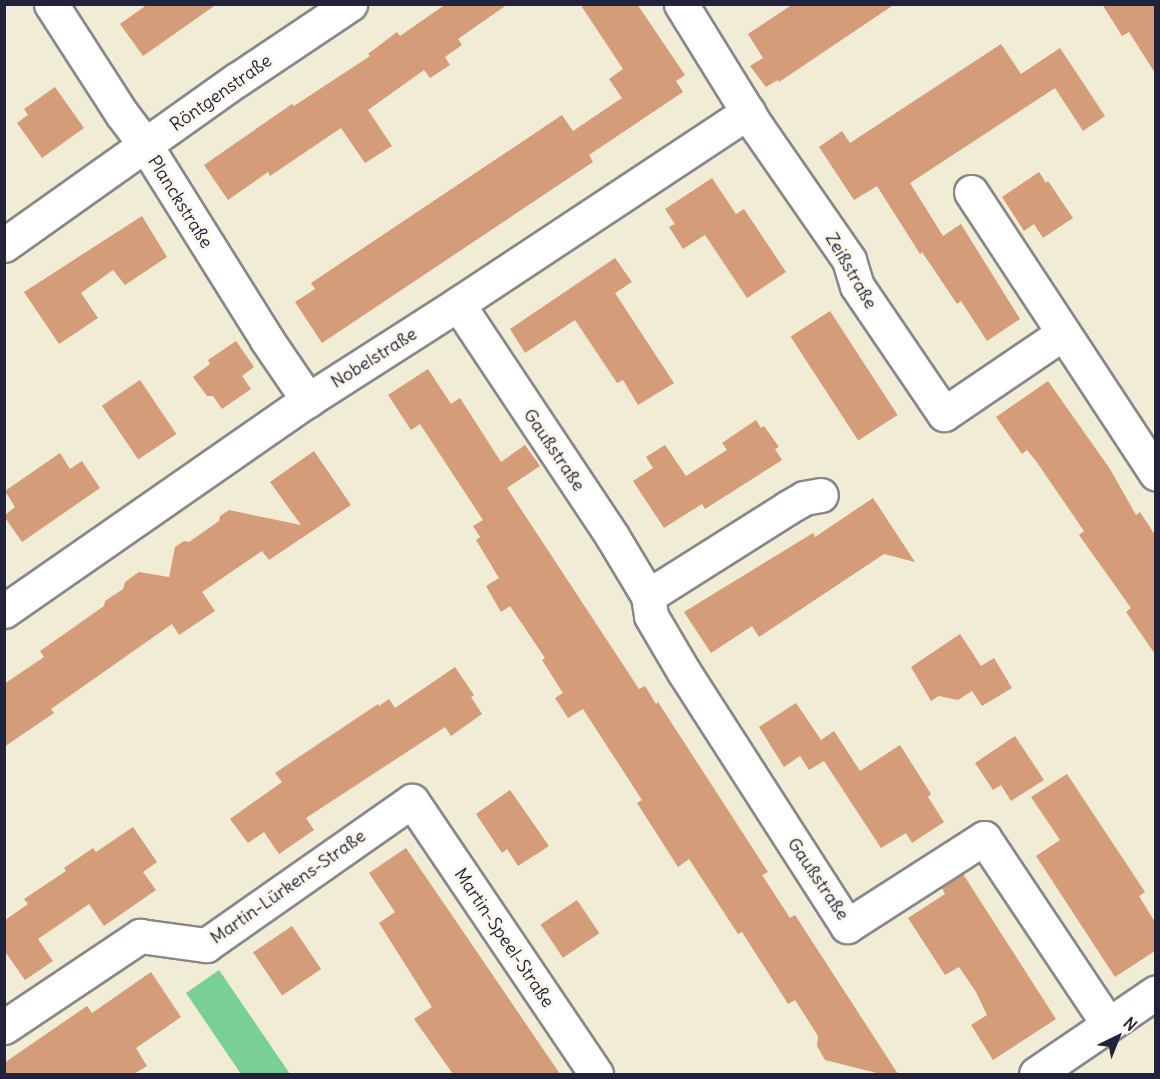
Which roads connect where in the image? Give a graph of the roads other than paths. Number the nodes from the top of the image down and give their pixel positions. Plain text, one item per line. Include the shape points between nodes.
1 (51, 4) edge
2 (350, 4) edge
3 (681, 4) edge
4 (748, 112) junction
5 (146, 146) junction
6 (971, 192) dead end
7 (4, 245) edge
8 (458, 304) junction
9 (1063, 333) junction
10 (308, 400) junction
11 (1155, 474) edge
12 (821, 495) dead end
13 (648, 596) junction
14 (4, 611) edge
15 (412, 801) joint
16 (1155, 992) edge
17 (1108, 1024) junction
18 (4, 1027) edge
19 (596, 1074) edge
20 (1036, 1074) edge

1 - 5 street, Planckstraße
2 - 5 street, Röntgenstraße
3 - 4 street, Zeißstraße
4 - 8 street, Nobelstraße
4 - 9 street, Zeißstraße via 846,256 857,286 944,414
5 - 7 street, Röntgenstraße
5 - 10 street, Planckstraße
6 - 9 street
8 - 10 street, Nobelstraße
8 - 13 street, Gaußstraße
9 - 11 street
10 - 14 street, Nobelstraße
12 - 13 street via 804,498
13 - 17 street, Gaußstraße via 651,616 847,926 984,838
15 - 18 street, Martin-Lürkens-Straße via 206,945 140,936
15 - 19 street, Martin-Speel-Straße
16 - 17 street
17 - 20 street

